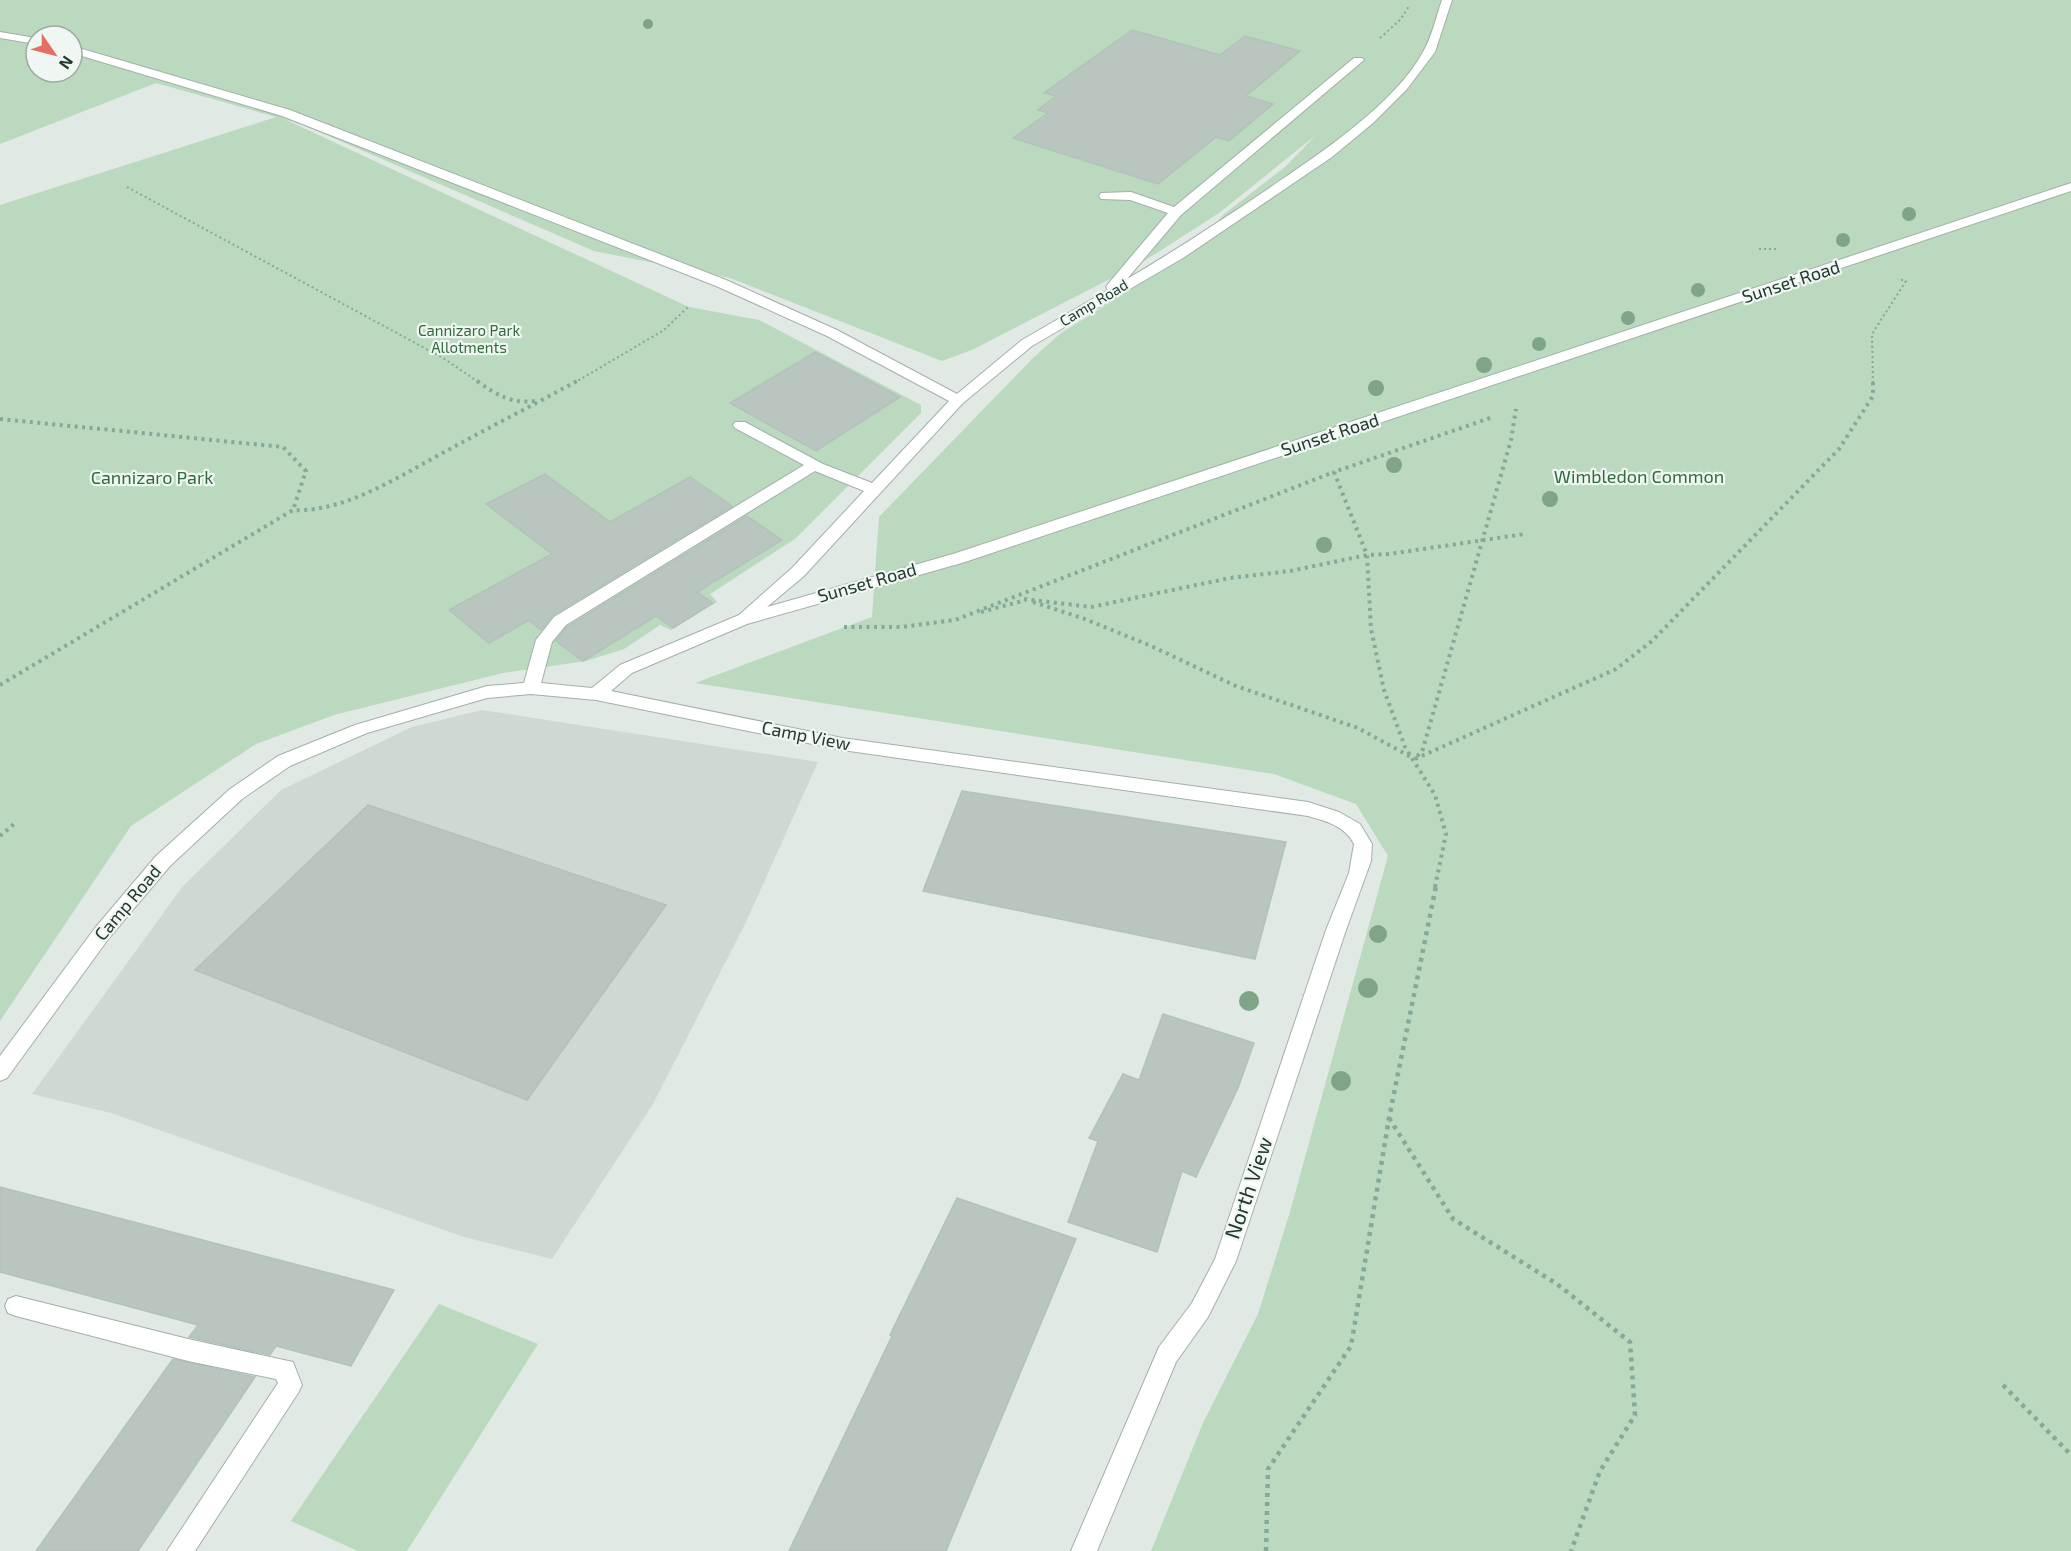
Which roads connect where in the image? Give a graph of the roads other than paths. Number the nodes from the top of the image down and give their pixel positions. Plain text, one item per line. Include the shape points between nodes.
1 (1448, 0) edge
2 (0, 35) edge
3 (24, 39) edge
4 (84, 53) edge
5 (1358, 60) road end
6 (2071, 187) edge
7 (1105, 196) dead end
8 (1176, 212) junction
9 (1106, 295) junction
10 (958, 400) junction
11 (740, 425) dead end
12 (815, 465) junction
13 (875, 490) junction
14 (741, 620) junction
15 (531, 688) junction
16 (596, 694) junction
17 (284, 761) joint
18 (1338, 818) joint
19 (0, 1072) edge
20 (16, 1306) dead end
21 (180, 1551) edge
22 (1084, 1551) edge

1 - 9 street, Camp Road via 1429,52 1403,87 1369,120 1328,154 1178,255
2 - 3 street
4 - 10 street via 285,113 722,283 832,333
5 - 8 street
6 - 14 street, Sunset Road via 958,558
7 - 8 street via 1131,196
8 - 9 street
9 - 10 street, Camp Road via 1027,343
10 - 13 street, Camp Road
11 - 12 street
12 - 13 street
12 - 15 street via 560,621 544,640
13 - 14 street, Camp Road via 798,572
14 - 16 street, Sunset Road via 626,669
15 - 16 street, Camp View
15 - 17 street, Camp View via 487,692 431,707 361,729
16 - 18 street, Camp View via 842,744 1308,809
17 - 19 street, Camp Road via 236,794 163,861 102,933
18 - 22 street, North View via 1354,830 1364,845 1361,866 1225,1261 1200,1310 1167,1355
20 - 21 street via 285,1370 290,1385

